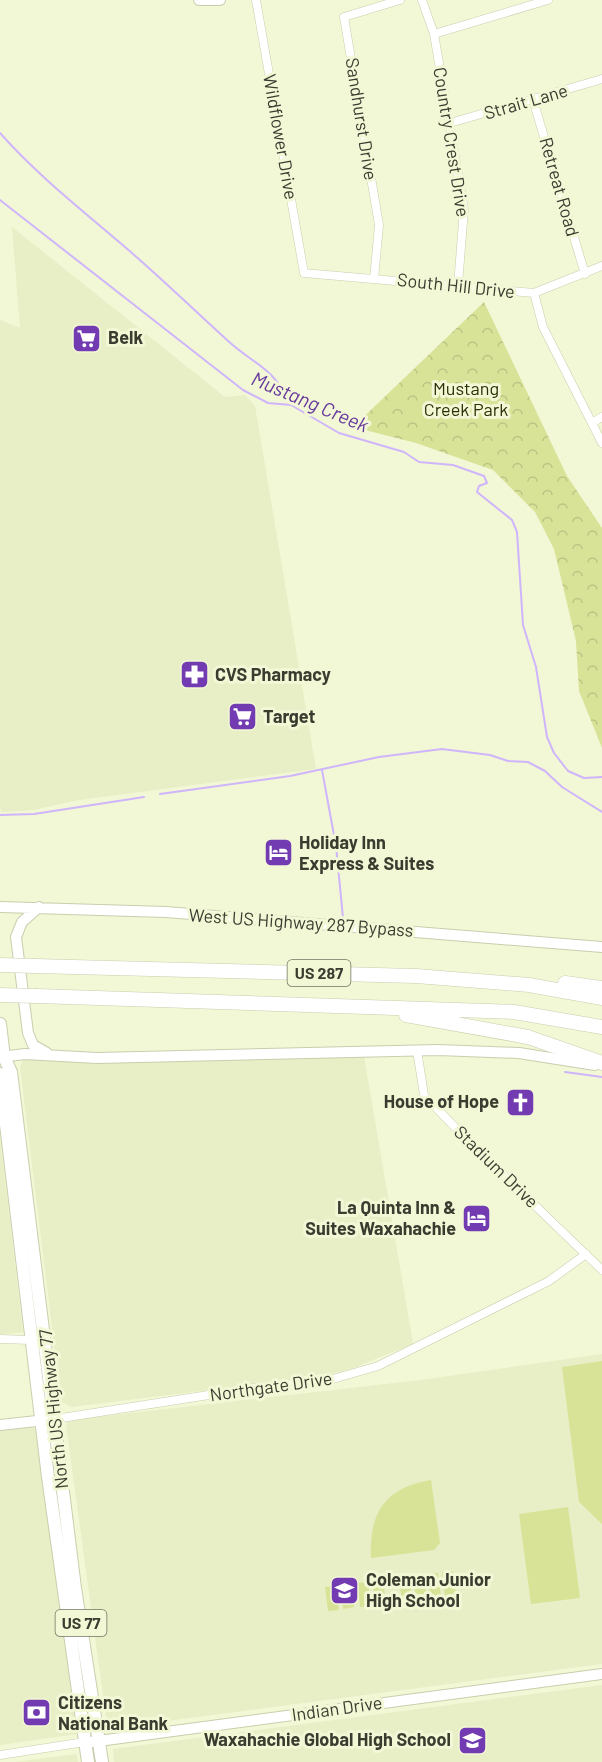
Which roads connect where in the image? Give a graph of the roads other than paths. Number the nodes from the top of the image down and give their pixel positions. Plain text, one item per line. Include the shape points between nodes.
1 (200, 0) edge
2 (220, 0) edge
3 (256, 0) edge
4 (400, 0) edge
5 (422, 0) edge
6 (548, 0) edge
7 (434, 34) junction
8 (602, 79) edge
9 (533, 100) junction
10 (450, 123) junction
11 (602, 266) edge
12 (304, 273) joint
13 (585, 274) junction
14 (374, 279) junction
15 (458, 285) junction
16 (534, 293) junction
17 (602, 417) edge
18 (592, 423) junction
19 (602, 443) edge
20 (0, 907) edge
21 (39, 908) junction
22 (602, 947) edge
23 (0, 965) edge
24 (513, 984) junction
25 (602, 988) edge
26 (0, 995) edge
27 (602, 998) edge
28 (357, 1006) junction
29 (0, 1024) edge
30 (602, 1027) edge
31 (417, 1050) junction
32 (50, 1054) junction
33 (2, 1057) edge
34 (602, 1064) edge
35 (0, 1073) edge
36 (586, 1254) junction
37 (602, 1270) edge
38 (25, 1282) junction
39 (39, 1283) junction
40 (0, 1339) edge
41 (31, 1340) junction
42 (49, 1420) junction
43 (0, 1425) edge
44 (602, 1674) edge
45 (99, 1741) junction
46 (85, 1742) junction
47 (0, 1755) edge
48 (88, 1762) edge
49 (102, 1762) edge

1 - 2 main road
3 - 12 street, Wildflower Drive
4 - 14 street, Sandhurst Drive via 344,17 378,225
5 - 7 street, Country Crest Drive
6 - 7 street
7 - 10 street, Country Crest Drive
8 - 9 street, Strait Lane
9 - 10 street, Strait Lane
9 - 13 street, Retreat Road
10 - 15 street, Country Crest Drive via 464,209
11 - 13 street, South Hill Drive
12 - 14 street, South Hill Drive
13 - 16 street, South Hill Drive
14 - 15 street, South Hill Drive
15 - 16 street, South Hill Drive
16 - 18 street via 543,327
17 - 18 street
18 - 19 street
20 - 21 main road, West US Highway 287 Bypass
21 - 22 main road, West US Highway 287 Bypass via 166,912
21 - 32 main road via 22,922 16,937 30,1039 37,1049
23 - 24 highway, US 287, bridge via 416,976
24 - 25 highway via 535,980
24 - 27 highway, US 287
26 - 28 highway, US 287, bridge
28 - 30 highway, US 287 via 514,1012
28 - 34 highway via 528,1037
29 - 33 main road, North US Highway 77 / US 77
31 - 32 main road via 98,1058
31 - 34 main road via 519,1053
31 - 36 street, Stadium Drive via 424,1095
32 - 33 main road
33 - 35 main road, North US Highway 77 / US 77
33 - 39 main road, North US Highway 77 / US 77 via 11,1072
35 - 38 main road, North US Highway 77 / US 77
36 - 37 street, Stadium Drive
36 - 42 street, Northgate Drive via 549,1281 378,1366 326,1381 260,1387
38 - 39 main road
38 - 41 main road, North US Highway 77 / US 77
39 - 42 main road, North US Highway 77 / US 77
40 - 41 street
41 - 42 main road, North US Highway 77 / US 77
42 - 43 main road, Northgate Drive
42 - 45 main road, North US Highway 77 / US 77
42 - 46 main road, North US Highway 77 / US 77 via 48,1477
44 - 45 main road, Indian Drive
45 - 46 main road, Indian Drive
45 - 49 main road, North US Highway 77 / US 77
46 - 47 street, Indian Drive
46 - 48 main road, North US Highway 77 / US 77

